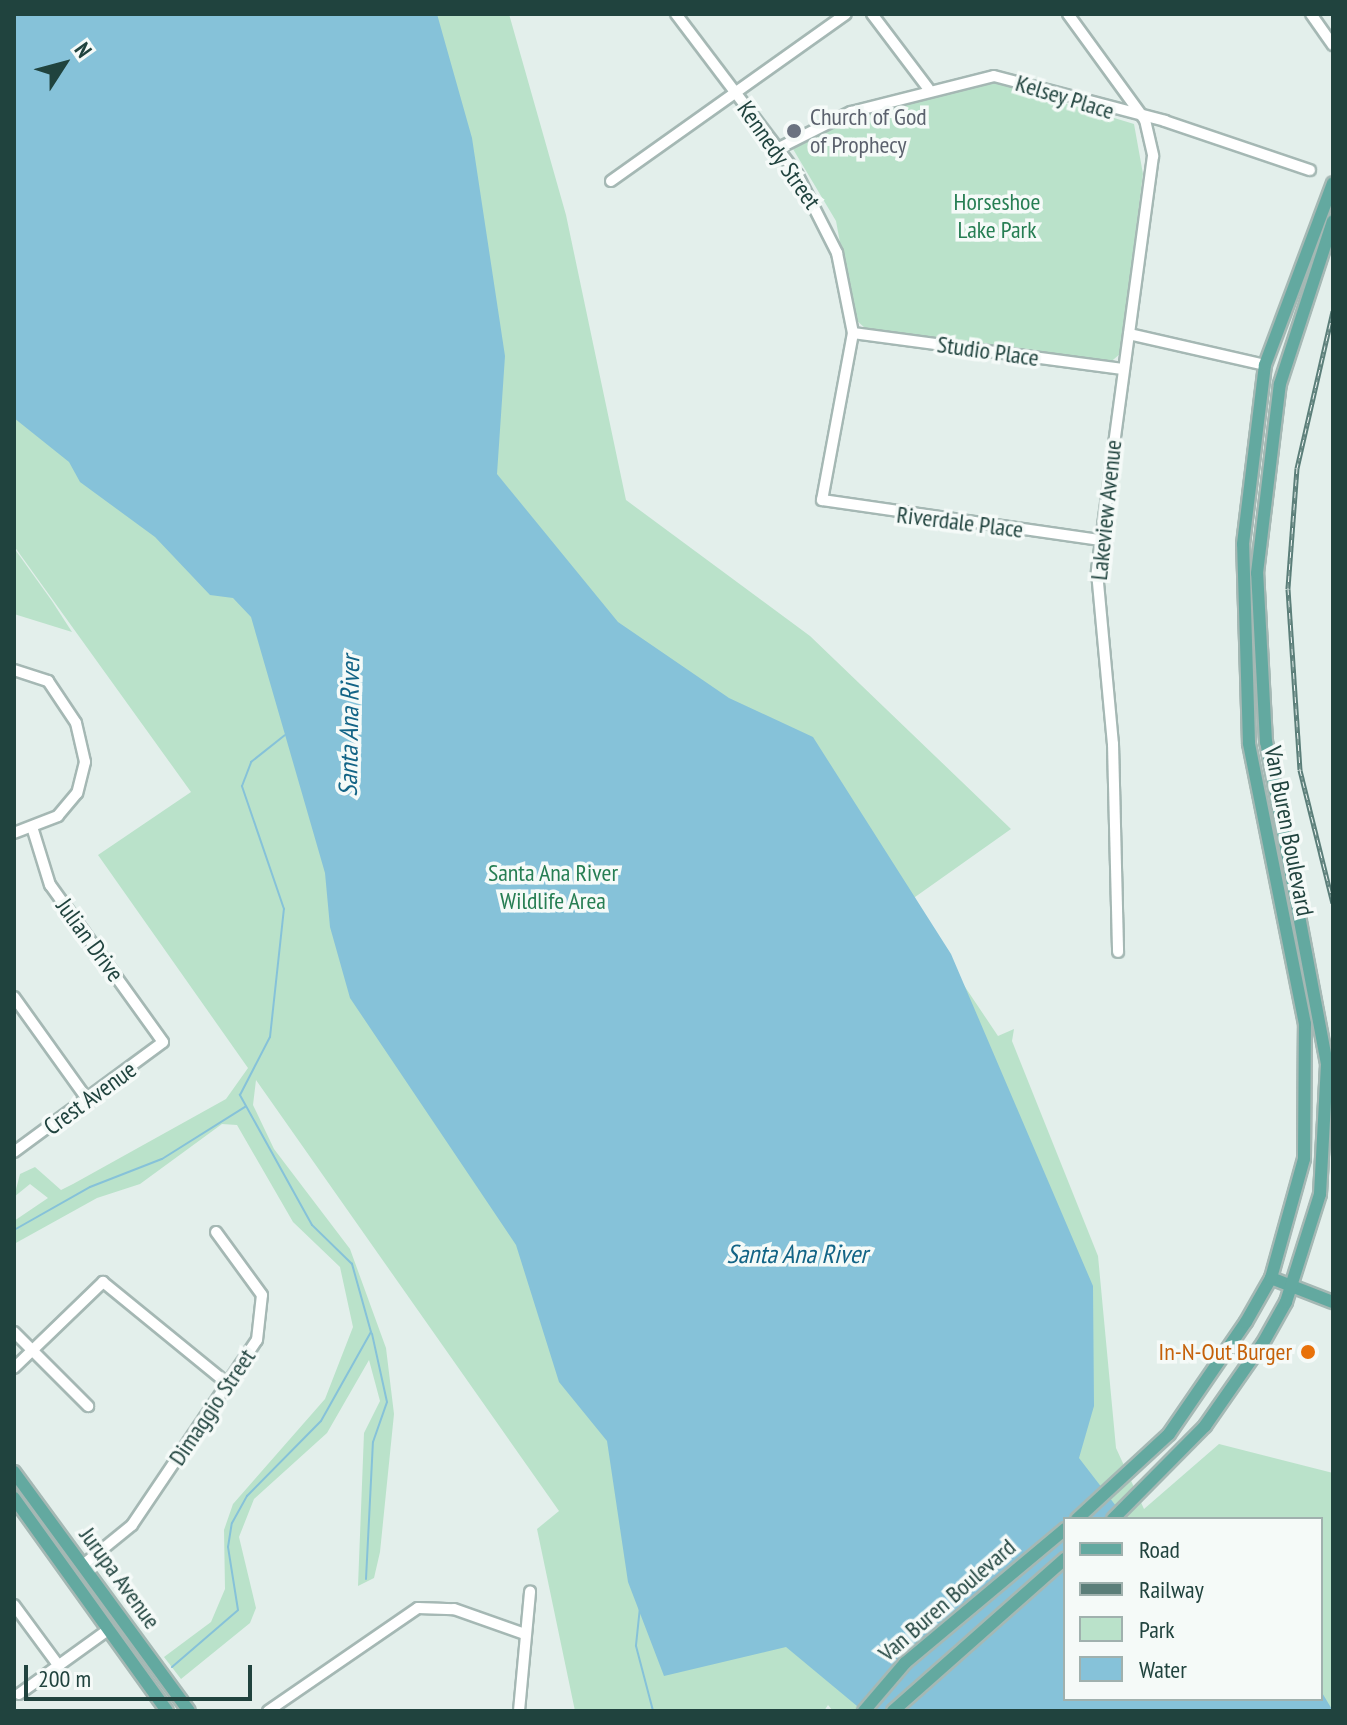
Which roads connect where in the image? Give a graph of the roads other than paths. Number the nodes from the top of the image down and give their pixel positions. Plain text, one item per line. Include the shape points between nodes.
1 (676, 14) edge
2 (846, 14) edge
3 (872, 14) edge
4 (1068, 14) edge
5 (1311, 14) edge
6 (1333, 45) edge
7 (928, 88) junction
8 (735, 94) junction
9 (1145, 120) junction
10 (777, 149) junction
11 (1310, 170) dead end
12 (611, 181) dead end
13 (1333, 183) edge
14 (1333, 221) edge
15 (853, 333) junction
16 (1129, 334) junction
17 (1265, 365) junction
18 (1123, 369) junction
19 (1280, 384) junction
20 (822, 500) joint
21 (1099, 540) junction
22 (14, 670) edge
23 (33, 830) junction
24 (14, 833) edge
25 (1118, 952) dead end
26 (14, 997) edge
27 (163, 1042) joint
28 (87, 1099) junction
29 (14, 1152) edge
30 (216, 1232) dead end
31 (1271, 1278) junction
32 (1292, 1286) junction
33 (1333, 1302) edge
34 (14, 1332) edge
35 (31, 1350) junction
36 (14, 1368) edge
37 (228, 1384) junction
38 (88, 1406) dead end
39 (14, 1472) edge
40 (14, 1498) edge
41 (1079, 1517) edge
42 (1115, 1517) edge
43 (1063, 1531) edge
44 (1063, 1561) edge
45 (83, 1565) junction
46 (530, 1592) dead end
47 (14, 1605) edge
48 (109, 1629) junction
49 (525, 1634) junction
50 (59, 1666) junction
51 (19, 1694) dead end
52 (167, 1711) edge
53 (189, 1711) edge
54 (268, 1711) edge
55 (519, 1711) edge
56 (864, 1711) edge
57 (893, 1711) edge

1 - 8 street, Kennedy Street
2 - 8 street
3 - 7 street
4 - 9 street
5 - 6 street
7 - 9 street, Kelsey Place via 994,76
7 - 10 street, Kelsey Place via 851,112
8 - 10 street, Kennedy Street
8 - 12 street
9 - 11 street, Kelsey Place
9 - 16 street, Lakeview Avenue via 1153,156
10 - 15 street, Kennedy Street via 828,227
13 - 17 main road, Van Buren Boulevard
14 - 19 main road, Van Buren Boulevard
15 - 18 street, Studio Place
15 - 20 street, Kennedy Street
16 - 17 street
16 - 18 street, Lakeview Avenue
17 - 19 main road
17 - 31 main road, Van Buren Boulevard via 1243,544 1243,683 1310,1089 1304,1159
18 - 21 street, Lakeview Avenue
19 - 32 main road, Van Buren Boulevard via 1257,573 1259,683 1329,1082 1320,1194
20 - 21 street, Riverdale Place
21 - 25 street, Lakeview Avenue
22 - 23 street via 48,681 76,723 85,762 77,793
23 - 24 street
23 - 27 street, Julian Drive via 50,885
26 - 28 street
27 - 28 street, Crest Avenue
28 - 29 street, Crest Avenue
30 - 37 street, Dimaggio Street via 262,1295 257,1340
31 - 32 main road
31 - 41 main road, Van Buren Boulevard via 1185,1414
32 - 33 main road
32 - 42 main road, Van Buren Boulevard via 1230,1395
34 - 35 street
35 - 36 street
35 - 37 street via 96,1284 114,1287 179,1351
35 - 38 street
37 - 45 street, Dimaggio Street via 132,1525
39 - 45 main road, Jurupa Avenue
40 - 48 main road, Jurupa Avenue
43 - 56 main road, Van Buren Boulevard via 915,1654
44 - 57 main road, Van Buren Boulevard
45 - 53 main road, Jurupa Avenue
46 - 49 street
47 - 50 street
48 - 50 street
48 - 52 main road, Jurupa Avenue
49 - 54 street via 454,1609 418,1608
49 - 55 street
50 - 51 street

